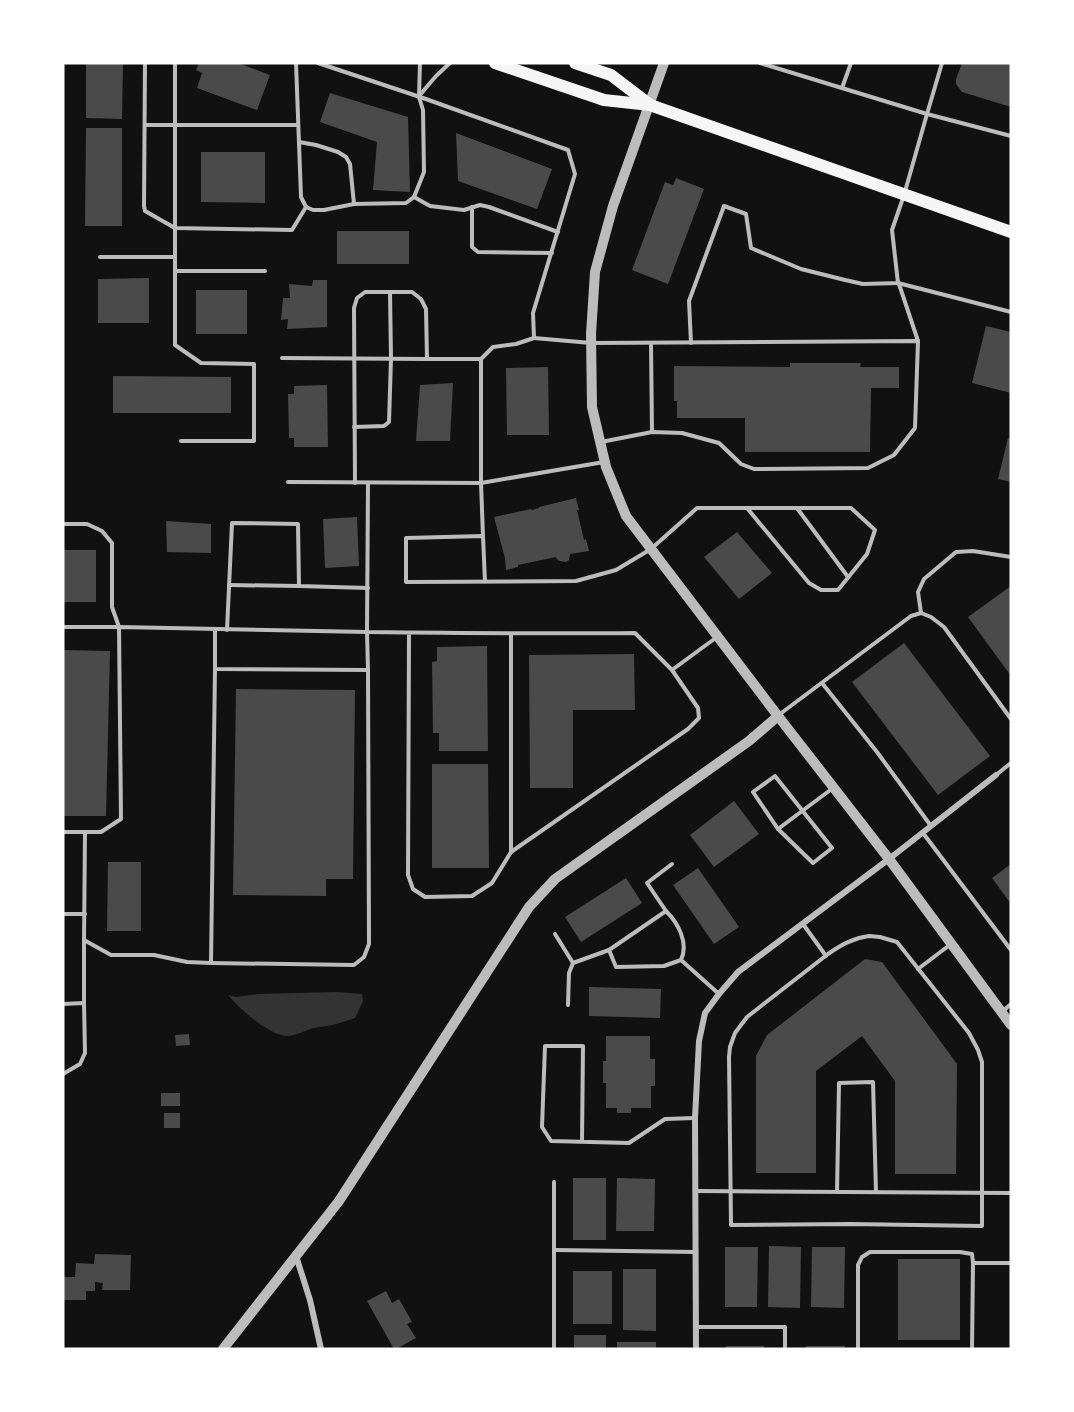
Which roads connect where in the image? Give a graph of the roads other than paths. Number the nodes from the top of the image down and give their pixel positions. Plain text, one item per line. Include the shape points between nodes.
1 (145, 63) edge
2 (175, 63) edge
3 (296, 63) edge
4 (318, 63) edge
5 (420, 63) edge
6 (450, 63) edge
7 (495, 63) edge
8 (575, 63) edge
9 (664, 63) edge
10 (760, 63) edge
11 (851, 63) edge
12 (942, 63) edge
13 (843, 88) junction
14 (419, 97) junction
15 (650, 105) junction
16 (927, 114) junction
17 (144, 125) junction
18 (175, 125) junction
19 (298, 125) junction
20 (1011, 136) edge
21 (299, 142) junction
22 (904, 195) junction
23 (414, 197) junction
24 (354, 204) junction
25 (306, 207) junction
26 (472, 207) junction
27 (175, 228) junction
28 (558, 232) junction
29 (1011, 232) edge
30 (552, 253) junction
31 (100, 257) dead end
32 (174, 257) junction
33 (174, 270) junction
34 (265, 271) dead end
35 (898, 284) junction
36 (390, 292) junction
37 (1011, 312) edge
38 (534, 338) junction
39 (918, 341) junction
40 (691, 342) junction
41 (591, 343) junction
42 (651, 343) junction
43 (282, 358) dead end
44 (354, 359) junction
45 (391, 359) junction
46 (427, 359) junction
47 (481, 359) junction
48 (354, 427) junction
49 (652, 432) junction
50 (181, 441) dead end
51 (600, 442) junction
52 (604, 462) junction
53 (288, 482) dead end
54 (355, 483) junction
55 (368, 483) junction
56 (481, 483) junction
57 (747, 508) junction
58 (797, 508) junction
59 (63, 524) edge
60 (483, 537) junction
61 (651, 549) junction
62 (1011, 557) edge
63 (848, 577) junction
64 (485, 582) junction
65 (229, 585) junction
66 (299, 586) junction
67 (368, 588) junction
68 (921, 613) junction
69 (63, 627) edge
70 (119, 627) junction
71 (215, 630) junction
72 (227, 630) junction
73 (367, 632) junction
74 (409, 633) junction
75 (511, 634) junction
76 (718, 636) junction
77 (215, 669) junction
78 (368, 670) junction
79 (672, 670) junction
80 (822, 683) junction
81 (778, 716) junction
82 (1011, 719) edge
83 (1011, 763) edge
84 (996, 775) joint
85 (834, 788) junction
86 (803, 811) junction
87 (931, 826) junction
88 (778, 829) junction
89 (63, 832) edge
90 (85, 832) junction
91 (922, 833) junction
92 (512, 852) junction
93 (889, 859) junction
94 (672, 864) dead end
95 (666, 911) junction
96 (63, 914) edge
97 (85, 914) junction
98 (803, 923) junction
99 (555, 934) dead end
100 (84, 940) junction
101 (952, 943) junction
102 (609, 950) junction
103 (1011, 950) edge
104 (826, 956) junction
105 (681, 960) junction
106 (211, 963) junction
107 (573, 963) junction
108 (918, 969) junction
109 (718, 994) junction
110 (84, 1003) junction
111 (63, 1004) edge
112 (1011, 1004) edge
113 (568, 1005) dead end
114 (1002, 1011) junction
115 (1011, 1025) edge
116 (63, 1074) edge
117 (695, 1119) junction
118 (582, 1142) junction
119 (554, 1182) dead end
120 (695, 1191) junction
121 (729, 1191) junction
122 (837, 1192) junction
123 (876, 1192) junction
124 (982, 1193) junction
125 (1011, 1193) edge
126 (555, 1250) junction
127 (695, 1252) junction
128 (296, 1255) junction
129 (973, 1263) junction
130 (1011, 1263) edge
131 (696, 1327) junction
132 (223, 1349) edge
133 (321, 1349) edge
134 (554, 1349) edge
135 (696, 1349) edge
136 (785, 1349) edge
137 (858, 1349) edge
138 (972, 1349) edge

1 - 17 lane
2 - 18 lane
3 - 19 lane
4 - 14 lane
5 - 14 lane
6 - 14 lane
7 - 15 main road via 604,100
8 - 15 main road via 611,75
9 - 15 street
10 - 13 lane
11 - 13 lane
12 - 16 lane
13 - 16 lane
14 - 23 lane via 423,110 424,172
14 - 28 lane via 568,150 575,174
15 - 22 main road
15 - 41 street via 613,207 595,272
16 - 20 lane
16 - 22 lane
17 - 18 lane
17 - 27 lane via 145,211
18 - 19 lane
18 - 27 lane
19 - 21 lane
21 - 24 lane via 346,157
21 - 25 lane via 301,197
22 - 29 main road
22 - 35 lane via 892,230
23 - 24 lane via 406,203
23 - 26 lane via 430,206 464,210
24 - 25 lane via 324,210
25 - 27 lane via 292,230
26 - 28 lane via 489,207
26 - 30 lane via 472,247 478,252
27 - 32 lane
28 - 30 lane
30 - 38 lane via 534,313
31 - 32 lane
32 - 33 lane
33 - 34 lane
33 - 50 lane via 174,345 201,363 254,364 254,441
35 - 37 lane
35 - 39 lane
35 - 40 lane via 845,280 801,269 751,248 746,214 724,206 689,301
36 - 44 lane via 365,292 357,298
36 - 45 lane
36 - 46 lane via 412,292 421,299 426,309
38 - 41 lane
38 - 47 lane via 494,347
39 - 40 lane
39 - 49 lane via 915,428 894,455 868,468 754,469 741,464 719,443 682,433
40 - 42 lane
41 - 42 lane
41 - 51 street via 592,407
42 - 49 lane
43 - 44 lane
44 - 45 lane
44 - 48 lane
45 - 46 lane
45 - 48 lane via 389,422 384,426
46 - 47 lane
47 - 56 lane
48 - 54 lane
49 - 51 lane
51 - 52 street
52 - 56 lane
52 - 61 street via 626,516
53 - 54 lane
54 - 55 lane
55 - 56 lane
55 - 67 lane
56 - 60 lane
57 - 58 lane
57 - 61 lane via 697,508
57 - 63 lane via 809,583 821,590 838,590
58 - 63 lane
58 - 63 lane via 851,508 875,530 867,554
59 - 70 lane via 87,524 102,531 112,543 112,607
60 - 64 lane
60 - 64 lane via 406,538 406,582
61 - 64 lane via 616,570 576,581
61 - 76 street
62 - 68 lane via 956,552 924,579 918,592
65 - 66 lane
65 - 66 lane via 232,523 255,523 298,524
65 - 72 lane
66 - 67 lane
67 - 73 lane
68 - 80 lane via 911,616
68 - 82 lane via 944,627
69 - 70 lane
70 - 71 lane
70 - 90 lane via 122,819 100,832
71 - 72 lane
71 - 77 lane
72 - 73 lane
73 - 74 lane
73 - 78 lane
74 - 75 lane
74 - 92 lane via 408,875 413,889 425,897 471,896 492,883
75 - 79 lane via 634,633
75 - 92 lane
76 - 79 lane
76 - 81 street
77 - 78 lane
77 - 106 lane
78 - 106 lane via 369,944 364,957 354,965
79 - 92 lane via 698,708 699,718
80 - 81 lane
80 - 87 lane
81 - 85 street
81 - 128 street via 749,741 555,879 529,907 339,1201
83 - 84 lane
84 - 87 street
85 - 86 lane
85 - 93 street
86 - 88 lane
86 - 88 lane via 775,776 753,792
86 - 88 lane via 832,848 813,863
87 - 91 street
89 - 90 lane
90 - 97 lane
91 - 93 street
91 - 103 lane
93 - 98 street
93 - 101 street
94 - 95 lane via 647,883
95 - 102 lane
95 - 105 lane via 681,934
96 - 97 lane
97 - 100 lane
98 - 104 lane
98 - 109 street via 738,972
99 - 107 lane
100 - 106 lane via 111,955 154,955
100 - 110 lane
101 - 108 lane
101 - 114 street
102 - 105 lane via 616,967 664,966
102 - 107 lane
104 - 108 lane via 859,937 880,937 897,942
104 - 121 lane via 747,1017 735,1033 729,1057
105 - 109 lane
107 - 113 lane
108 - 124 lane via 969,1033 982,1062
109 - 117 street via 705,1013 699,1041
110 - 111 lane
110 - 116 lane via 85,1053 80,1064
112 - 114 lane
114 - 115 street
117 - 118 lane via 664,1119 629,1143
117 - 120 street
118 - 118 lane via 551,1141 542,1127 545,1046 583,1046
119 - 126 lane
120 - 121 lane
120 - 127 street
121 - 122 lane
121 - 124 lane via 730,1225 982,1226
122 - 123 lane
122 - 123 lane via 839,1083 873,1082
123 - 124 lane
124 - 125 lane
126 - 127 lane
126 - 134 lane
127 - 131 street
128 - 132 street
128 - 133 street
129 - 130 lane
129 - 137 lane via 972,1254 960,1252 870,1252 862,1257 858,1265
129 - 138 lane
131 - 135 street
131 - 136 lane via 785,1327

